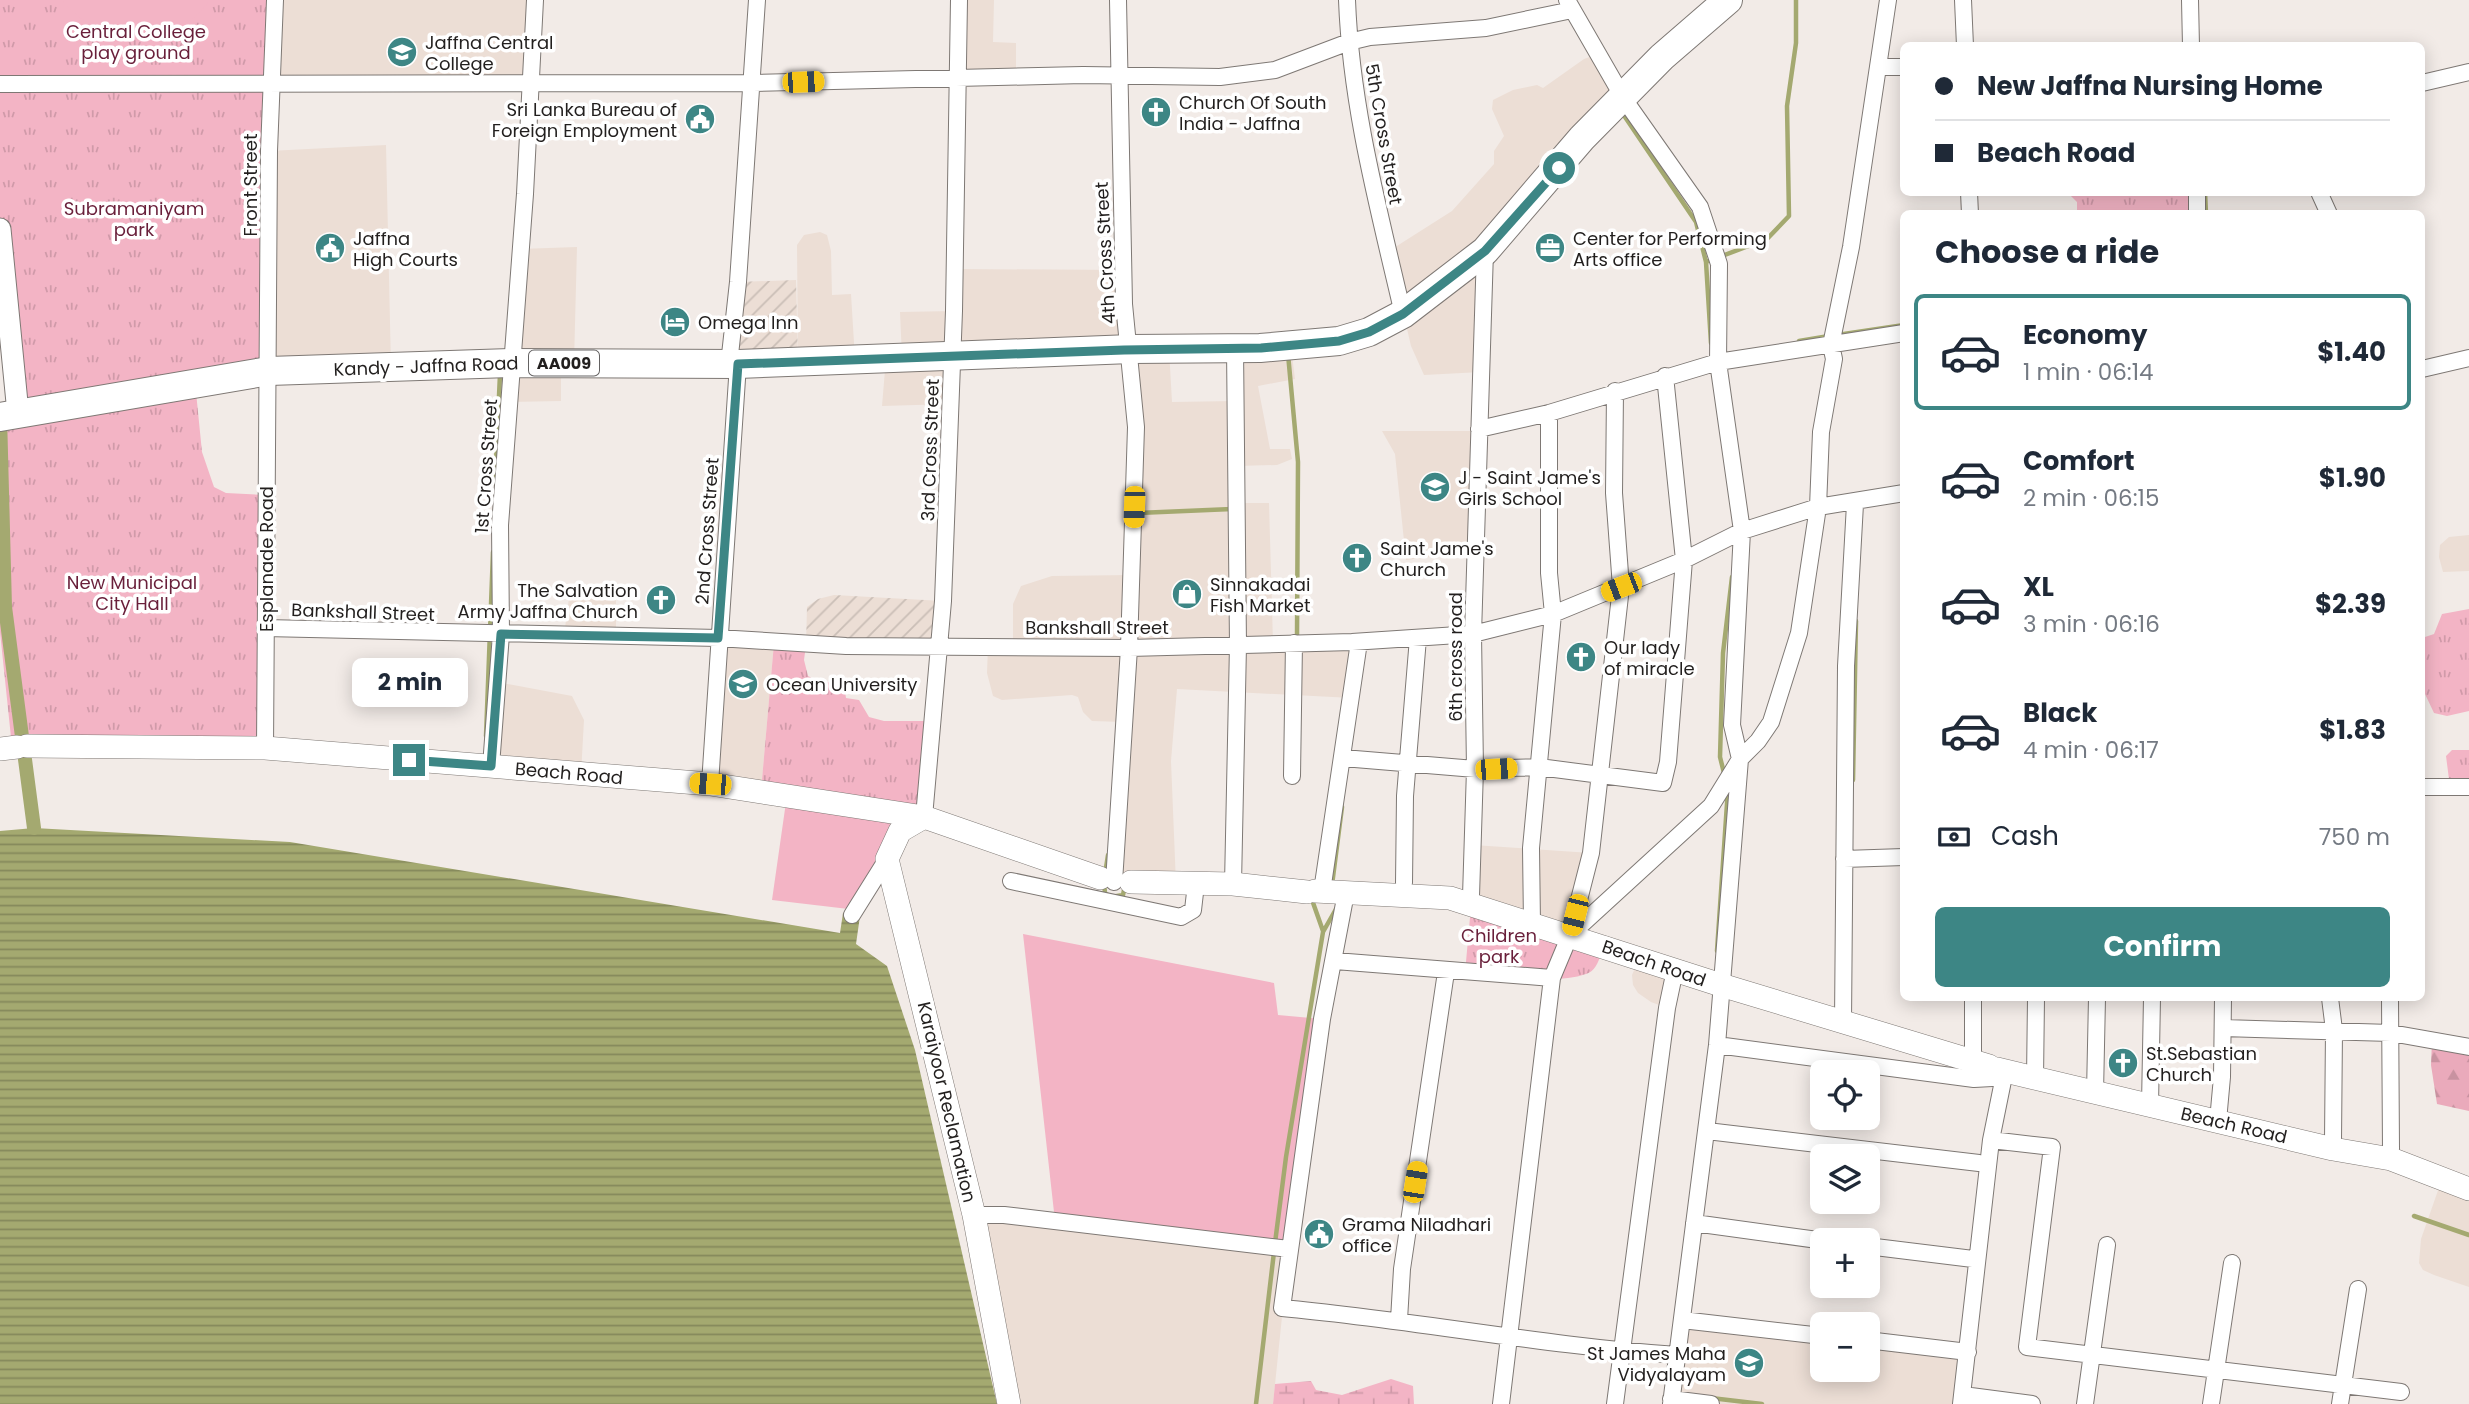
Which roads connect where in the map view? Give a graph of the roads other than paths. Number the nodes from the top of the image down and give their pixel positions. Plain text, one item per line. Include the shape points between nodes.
1 (275, 0) edge
2 (535, 0) edge
3 (757, 0) edge
4 (959, 0) edge
5 (1118, 0) edge
6 (1347, 0) edge
7 (1728, 0) edge
8 (1888, 0) edge
9 (1963, 0) edge
10 (2190, 0) edge
11 (1570, 5) edge
12 (1349, 42) junction
13 (1965, 42) edge
14 (2191, 42) edge
15 (1878, 67) junction
16 (1900, 67) edge
17 (2469, 72) edge
18 (1118, 75) junction
19 (958, 77) junction
20 (532, 81) junction
21 (2425, 82) edge
22 (270, 83) junction
23 (753, 83) junction
24 (0, 84) edge
25 (1624, 99) junction
26 (0, 229) edge
27 (1485, 251) junction
28 (1403, 314) junction
29 (1900, 334) edge
30 (1831, 345) junction
31 (1234, 348) junction
32 (1131, 349) junction
33 (953, 356) junction
34 (2469, 358) edge
35 (1718, 362) junction
36 (512, 363) junction
37 (734, 364) junction
38 (2425, 368) edge
39 (269, 371) junction
40 (1665, 376) junction
41 (1615, 391) junction
42 (1549, 413) junction
43 (9, 415) edge
44 (1479, 429) junction
45 (1900, 494) edge
46 (1855, 504) junction
47 (1818, 508) junction
48 (1742, 531) junction
49 (1684, 560) junction
50 (1621, 587) junction
51 (1553, 614) junction
52 (265, 628) junction
53 (501, 634) junction
54 (1472, 634) junction
55 (718, 638) junction
56 (1418, 638) junction
57 (1359, 642) junction
58 (1294, 643) junction
59 (941, 645) junction
60 (1238, 645) junction
61 (1129, 648) junction
62 (15, 747) edge
63 (265, 748) junction
64 (1343, 758) junction
65 (1740, 759) junction
66 (1407, 765) junction
67 (491, 766) junction
68 (1539, 767) junction
69 (1475, 769) junction
70 (1600, 773) junction
71 (1292, 776) dead end
72 (710, 784) junction
73 (2469, 787) edge
74 (2425, 788) edge
75 (924, 817) junction
76 (1900, 857) edge
77 (887, 859) junction
78 (1844, 859) junction
79 (1011, 881) dead end
80 (1117, 881) junction
81 (1196, 884) junction
82 (1233, 884) junction
83 (1404, 889) junction
84 (1315, 891) junction
85 (1346, 892) junction
86 (1471, 896) dead end
87 (852, 915) dead end
88 (1532, 924) junction
89 (1570, 935) junction
90 (1335, 961) junction
91 (1675, 970) junction
92 (1446, 972) junction
93 (1552, 978) junction
94 (1721, 985) junction
95 (1974, 1001) edge
96 (2036, 1001) edge
97 (2097, 1001) edge
98 (2152, 1001) edge
99 (2222, 1001) edge
100 (2330, 1001) edge
101 (2390, 1001) edge
102 (1843, 1022) junction
103 (2222, 1028) junction
104 (2334, 1030) junction
105 (2391, 1033) junction
106 (1717, 1045) junction
107 (2469, 1047) edge
108 (1991, 1066) junction
109 (2035, 1079) junction
110 (2095, 1093) junction
111 (2150, 1105) junction
112 (2218, 1121) junction
113 (1707, 1131) junction
114 (1991, 1140) junction
115 (2333, 1140) dead end
116 (2391, 1149) dead end
117 (1979, 1163) dead end
118 (2469, 1189) edge
119 (974, 1215) junction
120 (1694, 1223) junction
121 (1810, 1239) edge
122 (2107, 1245) dead end
123 (1880, 1248) edge
124 (1289, 1249) junction
125 (1973, 1259) dead end
126 (2232, 1263) dead end
127 (2358, 1289) dead end
128 (1399, 1320) junction
129 (1682, 1320) junction
130 (1810, 1335) edge
131 (1509, 1336) junction
132 (1880, 1342) edge
133 (1621, 1351) junction
134 (1969, 1352) junction
135 (1677, 1355) junction
136 (2091, 1355) junction
137 (2215, 1369) junction
138 (2342, 1387) junction
139 (2401, 1392) dead end
140 (1962, 1400) edge
141 (1671, 1402) edge
142 (1009, 1404) edge
143 (1501, 1404) edge
144 (1615, 1404) edge
145 (1711, 1404) edge
146 (2032, 1404) edge
147 (2085, 1404) edge
148 (2210, 1404) edge
149 (2340, 1404) edge

1 - 22 street, Front Street
2 - 20 street, 1st Cross Street
3 - 23 street, 2nd Cross Street
4 - 19 street, 3rd Cross Street
5 - 18 street, 4th Cross Street
6 - 12 street, 5th Cross Street
7 - 25 highway, Kandy - Jaffna Road / AA009 via 1662,57
8 - 15 street
9 - 13 street
10 - 14 street
11 - 12 street via 1486,28 1396,33
11 - 25 street
12 - 18 street via 1275,70 1245,76
12 - 28 street, 5th Cross Street via 1370,180
15 - 16 street
15 - 30 street
17 - 21 street
18 - 19 street
18 - 32 street, 4th Cross Street via 1124,304
19 - 23 street
19 - 33 street, 3rd Cross Street
20 - 22 street
20 - 23 street
20 - 36 street, 1st Cross Street
22 - 24 street
22 - 39 street, Front Street
23 - 37 street, 2nd Cross Street
25 - 27 highway, Kandy - Jaffna Road / AA009 via 1582,138
25 - 35 street via 1700,207 1719,264
26 - 43 street
27 - 28 highway, Kandy - Jaffna Road / AA009
27 - 44 street, 6th cross road
28 - 31 highway, Kandy - Jaffna Road / AA009 via 1339,341
29 - 30 street
30 - 35 street
30 - 47 street via 1834,359 1821,432
31 - 32 highway, Kandy - Jaffna Road / AA009
31 - 60 street
32 - 33 highway, Kandy - Jaffna Road / AA009
32 - 61 street, 4th Cross Street via 1136,427
33 - 37 highway, Kandy - Jaffna Road / AA009
33 - 59 street, 3rd Cross Street
34 - 38 street
35 - 40 street
35 - 48 street
36 - 37 highway, Kandy - Jaffna Road / AA009
36 - 39 highway, Kandy - Jaffna Road / AA009
36 - 53 street, 1st Cross Street via 500,525
37 - 55 street, 2nd Cross Street
39 - 43 highway, Kandy - Jaffna Road / AA009
39 - 52 street, Esplanade Road
40 - 41 street
40 - 49 street
41 - 42 street
41 - 50 street
42 - 44 street
42 - 51 street
44 - 54 street, 6th cross road
45 - 46 street, Bankshall Street
46 - 47 street, Bankshall Street
46 - 78 street via 1846,666
47 - 48 street, Bankshall Street
47 - 65 street via 1799,633 1771,722
48 - 49 street, Bankshall Street
48 - 65 street via 1732,725
49 - 50 street, Bankshall Street
49 - 70 street via 1663,783
50 - 51 street, Bankshall Street
50 - 70 street
51 - 54 street, Bankshall Street
51 - 68 street
52 - 53 street, Bankshall Street
52 - 63 street, Esplanade Road
53 - 55 street, Bankshall Street
53 - 67 street, 1st Cross Street
54 - 56 street, Bankshall Street
54 - 69 street, 6th cross road
55 - 59 street, Bankshall Street via 846,646
55 - 72 street, 2nd Cross Street
56 - 57 street, Bankshall Street
56 - 66 street
57 - 58 street, Bankshall Street
57 - 64 street
58 - 60 street, Bankshall Street
58 - 71 street
59 - 61 street, Bankshall Street
59 - 75 street, 3rd Cross Street
60 - 61 street, Bankshall Street
60 - 82 street
61 - 80 street, 4th Cross Street
62 - 63 main road, Beach Road
63 - 67 main road, Beach Road
64 - 66 street
64 - 84 street
65 - 89 street via 1711,806
65 - 94 street
66 - 69 street
66 - 83 street
67 - 72 main road, Beach Road
68 - 69 street
68 - 70 street
68 - 88 street via 1531,848
69 - 86 street, 6th cross road
70 - 89 street via 1591,853
72 - 75 main road, Beach Road
73 - 74 street
75 - 77 main road via 900,831
75 - 80 main road, Beach Road
76 - 78 street
77 - 87 street
77 - 119 main road, Karaiyoor Reclamation
78 - 102 street
79 - 81 street via 1181,917 1193,910
80 - 81 main road, Beach Road
81 - 82 main road, Beach Road
82 - 84 main road, Beach Road
83 - 85 main road, Beach Road
83 - 88 main road, Beach Road
84 - 85 main road, Beach Road
85 - 90 street
88 - 89 main road, Beach Road
89 - 91 main road, Beach Road
89 - 93 street
90 - 92 street
90 - 124 street via 1322,1019
91 - 94 main road, Beach Road
91 - 133 street
92 - 93 street
92 - 128 street via 1402,1269
93 - 131 street
94 - 102 main road, Beach Road
94 - 106 street
95 - 108 street
96 - 109 street
97 - 110 street
98 - 111 street
99 - 103 street
100 - 104 street
101 - 105 street
102 - 108 main road, Beach Road
103 - 104 street
103 - 112 street
104 - 105 street
104 - 115 street
105 - 107 street
105 - 116 street
106 - 108 street via 1974,1079 1992,1078
106 - 113 street
108 - 109 main road, Beach Road
108 - 114 street
109 - 110 main road, Beach Road
110 - 111 main road, Beach Road
111 - 112 main road, Beach Road
112 - 118 main road, Beach Road via 2391,1159
113 - 117 street
113 - 120 street
114 - 134 street
114 - 136 street via 2052,1147 2027,1347
119 - 124 street
119 - 142 main road, Karaiyoor Reclamation
120 - 121 street
120 - 129 street
122 - 136 street
123 - 125 street
124 - 128 street via 1282,1308
126 - 137 street
127 - 138 street
128 - 131 street
129 - 130 street
129 - 135 street
131 - 133 street
131 - 143 street
132 - 134 street
133 - 135 street
133 - 144 street
134 - 140 street
135 - 141 street
136 - 137 street
136 - 147 street
137 - 138 street
137 - 148 street
138 - 139 street
138 - 149 street
140 - 146 street
141 - 145 street

